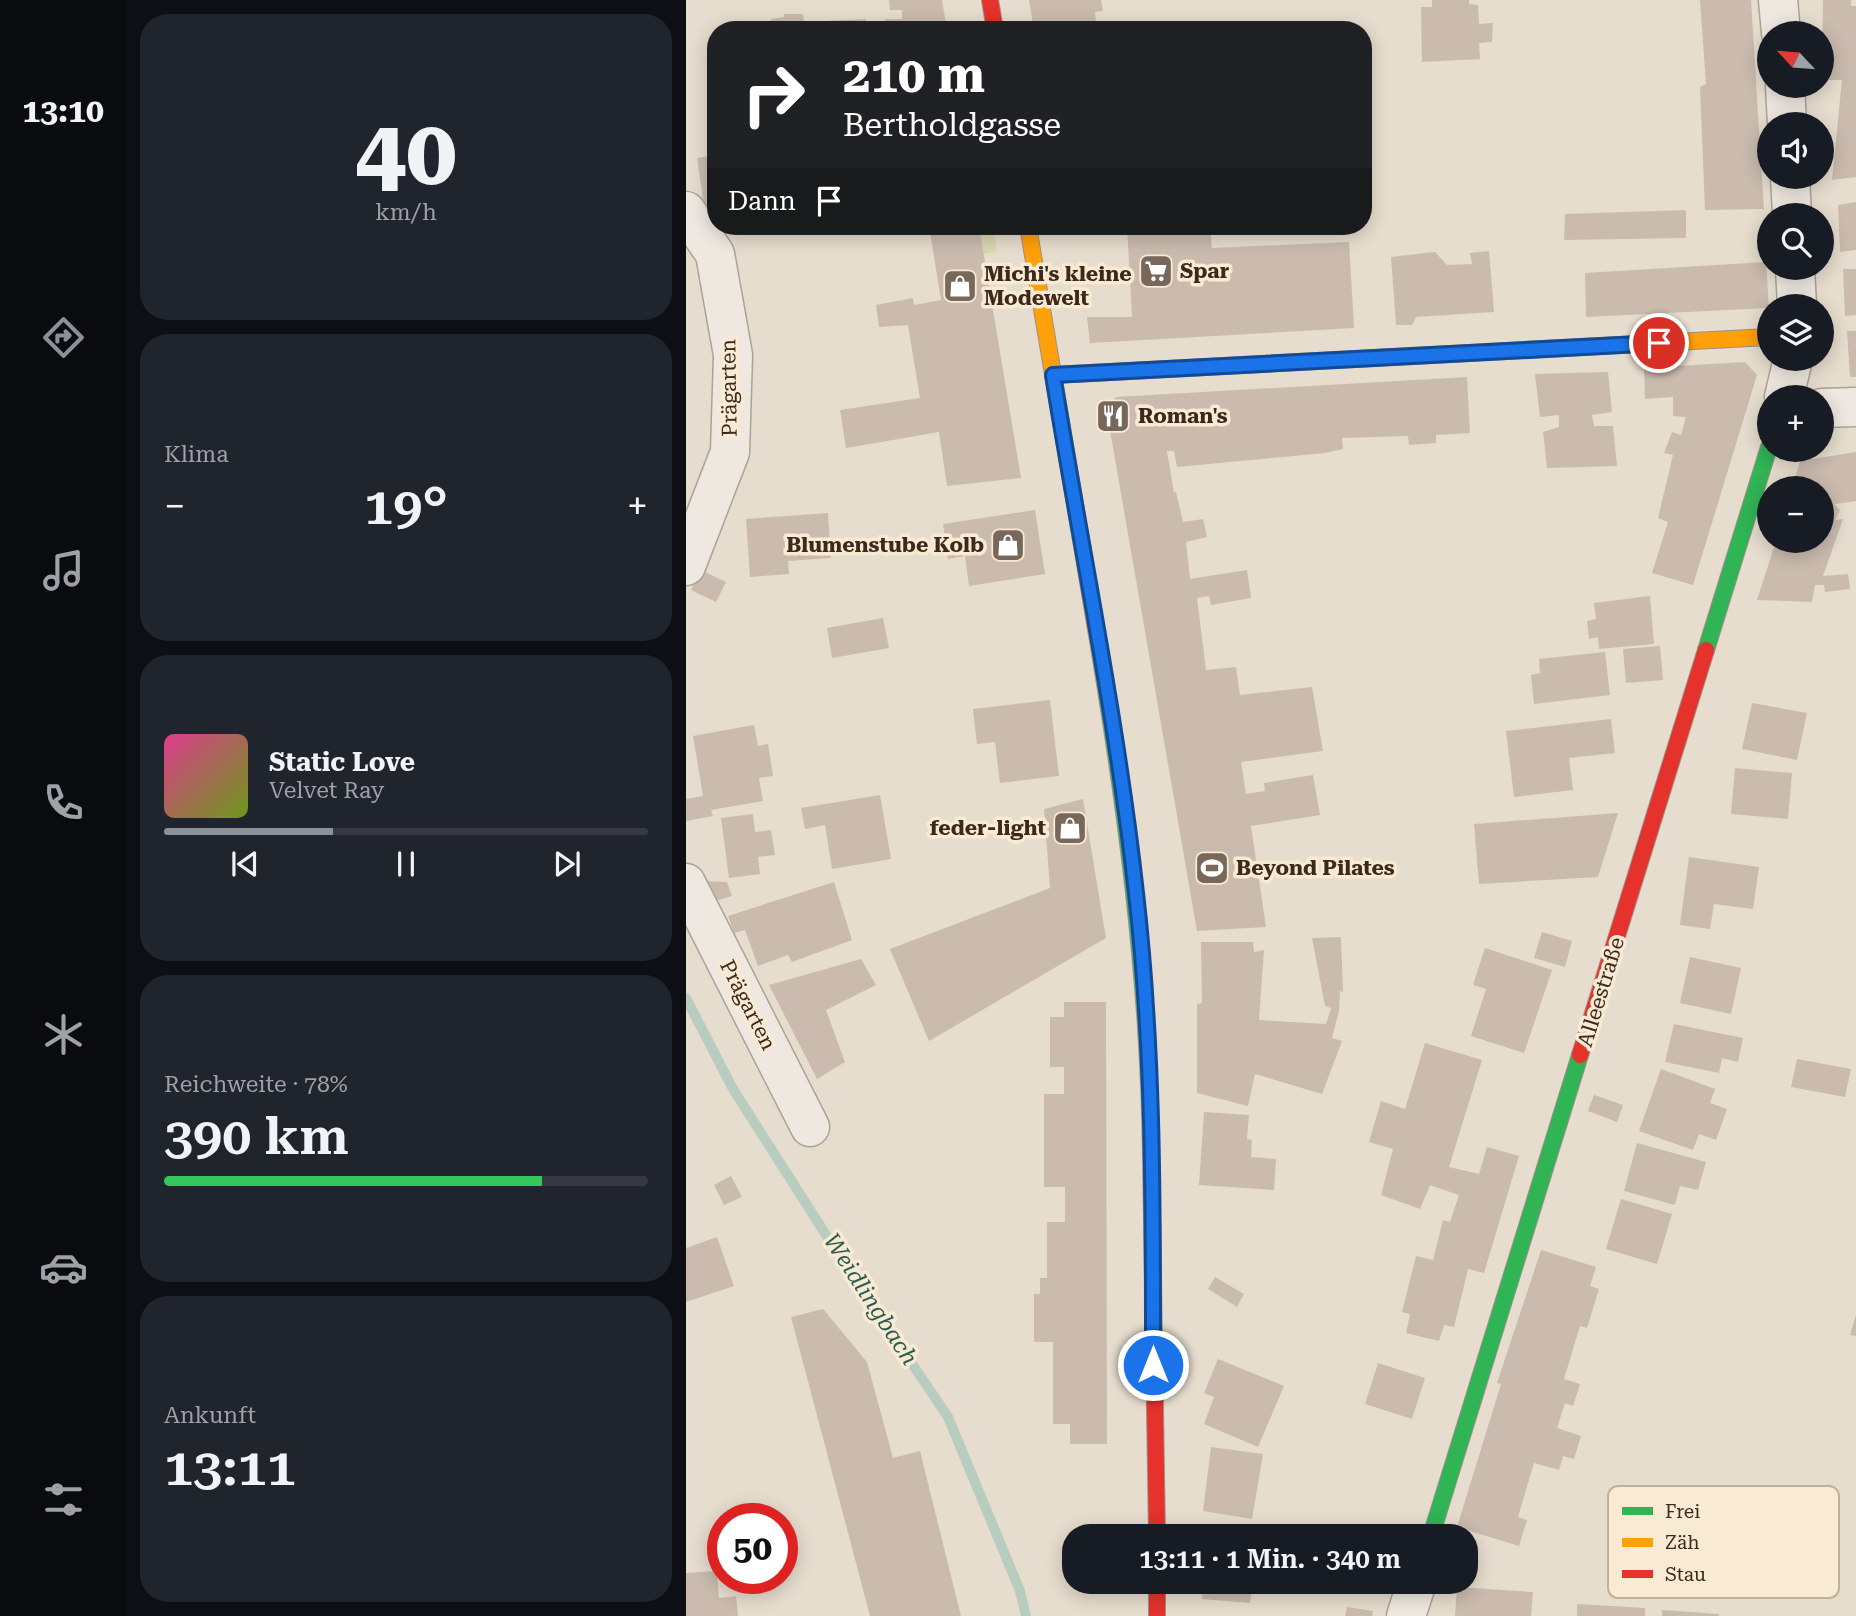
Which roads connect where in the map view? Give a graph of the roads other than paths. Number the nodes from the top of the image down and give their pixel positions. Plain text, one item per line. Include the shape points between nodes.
1 (990, 0) edge
2 (1778, 0) edge
3 (994, 21) edge
4 (1780, 21) edge
5 (686, 211) edge
6 (1030, 235) edge
7 (1757, 339) edge
8 (1053, 375) junction
9 (1856, 407) edge
10 (1834, 408) edge
11 (1764, 462) edge
12 (686, 566) edge
13 (686, 883) edge
14 (810, 1127) dead end
15 (1157, 1524) edge
16 (1435, 1524) edge
17 (1157, 1594) edge
18 (1413, 1594) edge
19 (1157, 1616) edge
20 (1406, 1616) edge

1 - 3 street
2 - 4 street
5 - 12 street, Prägarten via 715,254 733,355 730,452
6 - 8 street
7 - 8 street
8 - 15 street via 1120,772 1144,969 1150,1068
9 - 10 street
11 - 16 street, Alleestraße
13 - 14 street, Prägarten
17 - 19 street
18 - 20 street

